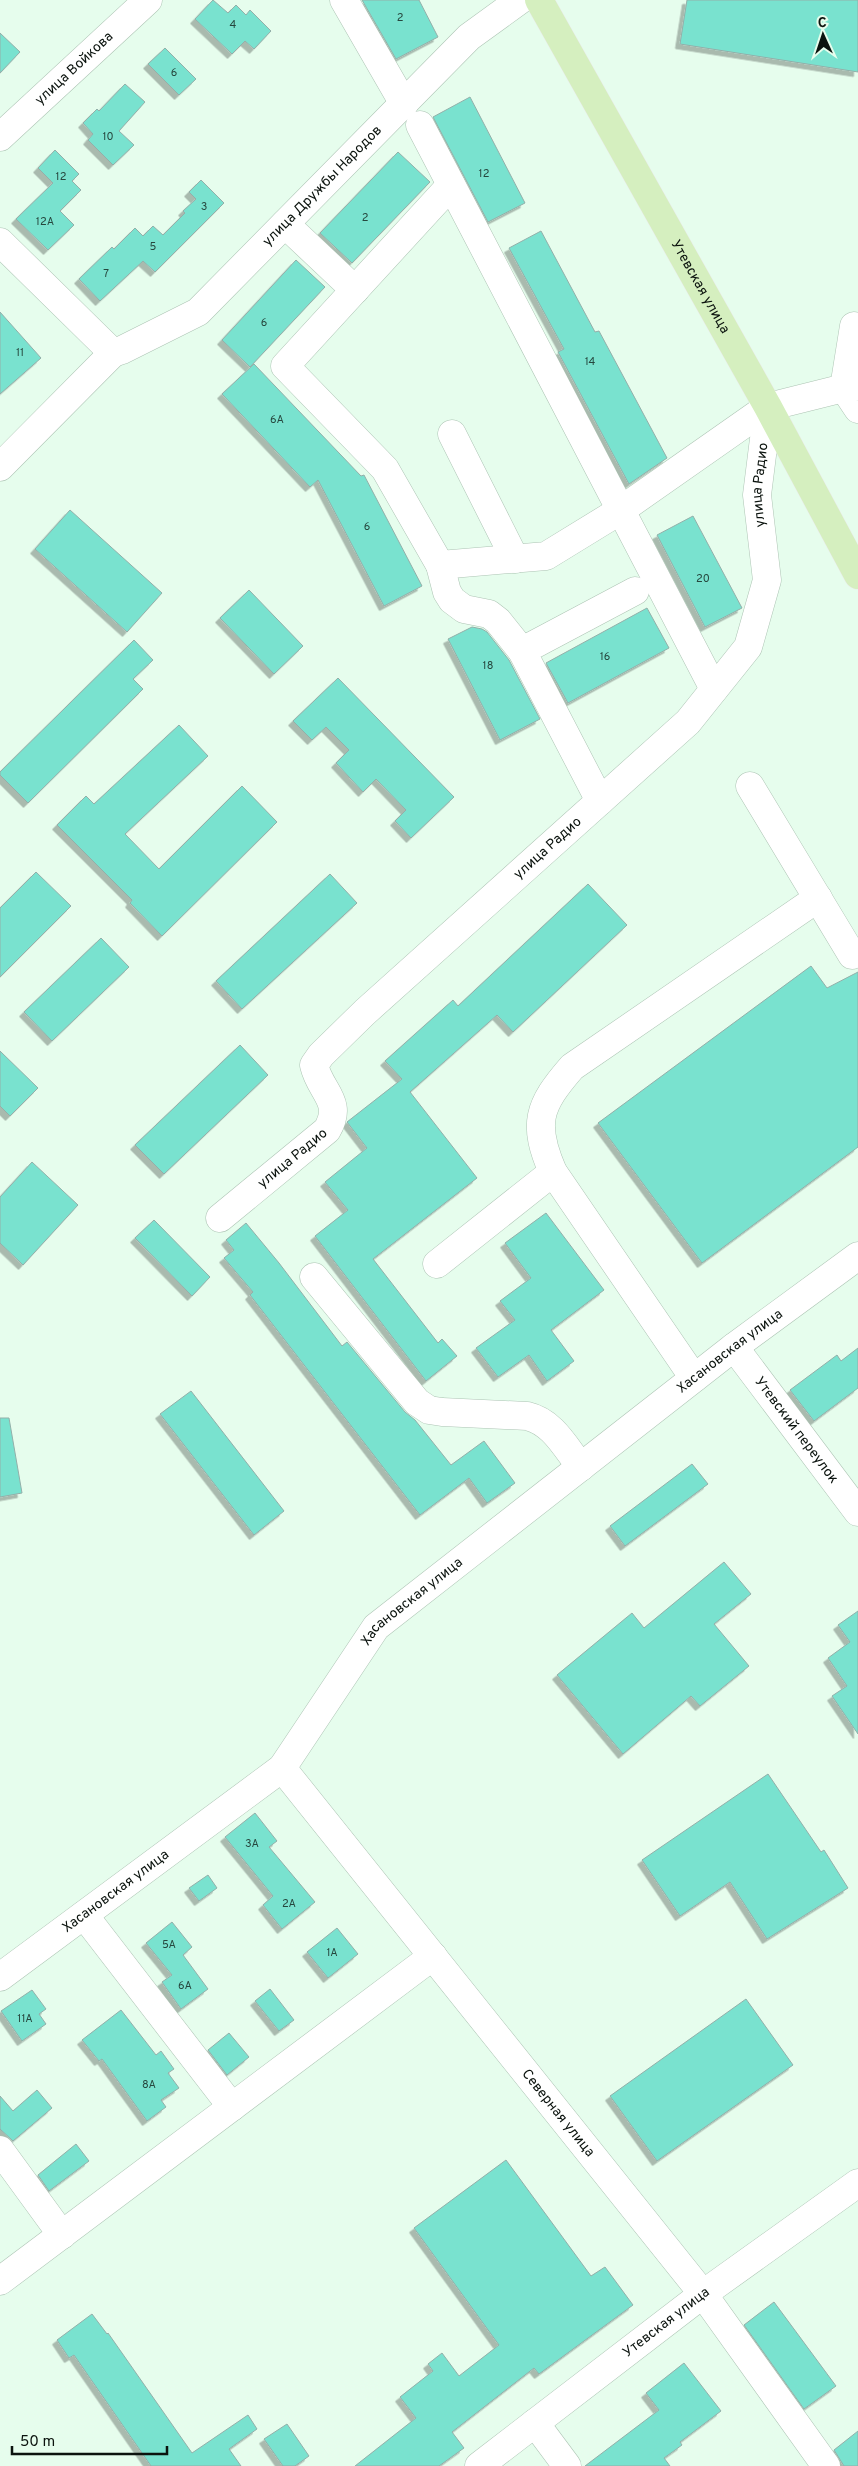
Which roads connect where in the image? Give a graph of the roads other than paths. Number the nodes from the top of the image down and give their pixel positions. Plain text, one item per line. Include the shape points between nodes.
1 (148, 0) edge
2 (344, 0) edge
3 (520, 0) edge
4 (539, 0) edge
5 (404, 104) junction
6 (420, 125) dead end
7 (0, 138) edge
8 (452, 185) junction
9 (285, 224) junction
10 (0, 242) edge
11 (355, 290) junction
12 (854, 326) dead end
13 (114, 352) junction
14 (853, 394) edge
15 (768, 408) junction
16 (452, 434) dead end
17 (0, 467) edge
18 (621, 510) junction
19 (515, 559) junction
20 (440, 565) junction
21 (858, 575) edge
22 (635, 591) dead end
23 (522, 651) junction
24 (714, 689) junction
25 (750, 786) dead end
26 (600, 801) junction
27 (818, 898) junction
28 (852, 955) dead end
29 (553, 1172) junction
30 (220, 1218) dead end
31 (858, 1256) edge
32 (437, 1264) dead end
33 (314, 1277) dead end
34 (734, 1347) junction
35 (694, 1378) junction
36 (581, 1467) junction
37 (858, 1512) edge
38 (282, 1768) junction
39 (84, 1915) junction
40 (433, 1956) junction
41 (0, 1977) edge
42 (232, 2107) junction
43 (0, 2150) edge
44 (858, 2183) edge
45 (62, 2235) junction
46 (0, 2281) edge
47 (703, 2294) junction
48 (535, 2423) junction
49 (479, 2466) edge
50 (567, 2466) edge
51 (826, 2466) edge

1 - 7 street, улица Войкова
2 - 5 street
3 - 5 street, улица Дружбы Народов via 479,28
4 - 15 main road, Утевская улица
5 - 9 street, улица Дружбы Народов
6 - 8 street
8 - 11 street
8 - 18 street
9 - 11 street
9 - 13 street, улица Дружбы Народов via 198,312
10 - 13 street
11 - 20 street via 285,366 385,469
12 - 14 street
13 - 17 street, улица Дружбы Народов
14 - 15 street
15 - 18 street
15 - 21 main road, Утевская улица
15 - 24 street, улица Радио via 757,495 767,580 748,646
16 - 19 street
18 - 19 street via 546,556
18 - 24 street
19 - 20 street
20 - 23 street via 452,600 464,610 489,614 498,620
22 - 23 street
23 - 26 street
24 - 26 street, улица Радио via 688,722
25 - 27 street
26 - 30 street, улица Радио via 321,1055 314,1065 317,1077 334,1104 334,1118 327,1130
27 - 28 street
27 - 29 street via 572,1067 551,1091 541,1117 541,1146
29 - 32 street
29 - 35 street
31 - 34 street, Хасановская улица
33 - 36 street via 417,1402 429,1410 442,1412 540,1419 550,1426
34 - 35 street, Хасановская улица
34 - 37 street, Утевский переулок
35 - 36 street, Хасановская улица
36 - 38 street, Хасановская улица via 376,1626
38 - 39 street, Хасановская улица
38 - 40 street, Северная улица
39 - 41 street, Хасановская улица
39 - 42 street
40 - 42 street
40 - 47 street, Северная улица
42 - 45 street
43 - 45 street
44 - 47 street, Утевская улица
45 - 46 street
47 - 48 street, Утевская улица
47 - 51 street, Северная улица
48 - 49 street, Утевская улица
48 - 50 street

